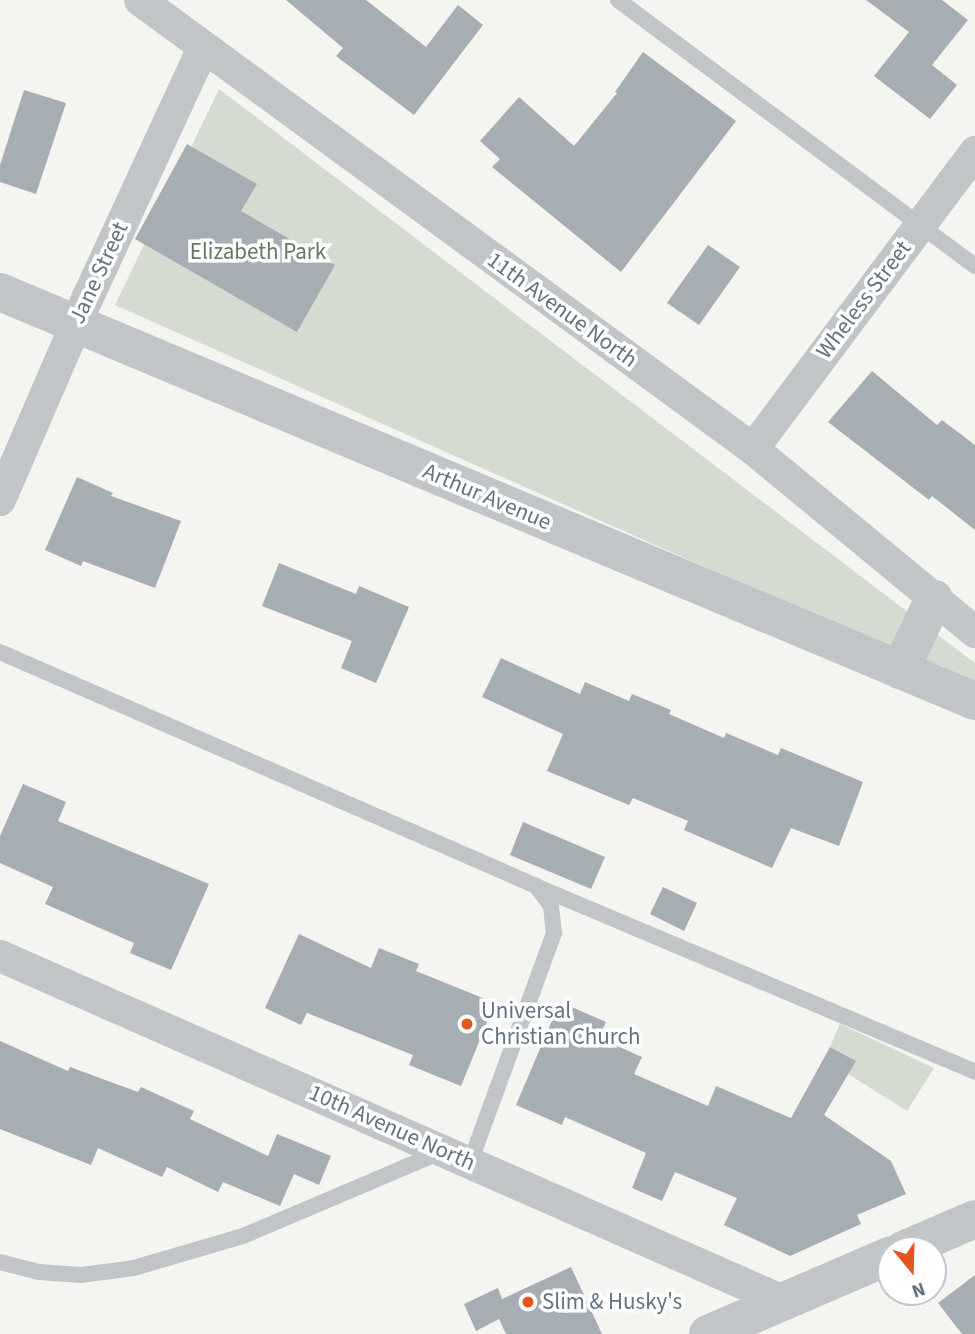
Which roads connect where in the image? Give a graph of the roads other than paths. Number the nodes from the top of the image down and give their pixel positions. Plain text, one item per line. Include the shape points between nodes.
1 (140, 0) edge
2 (618, 0) edge
3 (203, 48) junction
4 (975, 152) edge
5 (920, 227) junction
6 (975, 266) edge
7 (0, 292) edge
8 (76, 324) junction
9 (753, 449) junction
10 (0, 500) edge
11 (934, 599) junction
12 (975, 632) edge
13 (0, 652) edge
14 (900, 670) junction
15 (975, 701) edge
16 (536, 886) junction
17 (0, 956) edge
18 (975, 1072) edge
19 (457, 1156) junction
20 (975, 1219) edge
21 (936, 1236) edge
22 (877, 1261) edge
23 (0, 1262) edge
24 (783, 1301) junction
25 (719, 1332) edge

1 - 3 street, 11th Avenue North
2 - 5 lane
3 - 8 street, Jane Street
3 - 9 street, 11th Avenue North
4 - 5 street, Wheless Street
5 - 6 lane
5 - 9 street, Wheless Street
7 - 8 street, Arthur Avenue
8 - 10 street, Jane Street
8 - 14 street, Arthur Avenue
9 - 11 street, 11th Avenue North
11 - 12 street, 11th Avenue North
11 - 14 street
13 - 16 lane
14 - 15 street, Arthur Avenue
16 - 18 lane
16 - 19 lane via 551,906 554,933
17 - 19 street, 10th Avenue North
19 - 23 lane via 243,1236 134,1268 81,1275 39,1272
19 - 24 street, 10th Avenue North
20 - 21 street
22 - 24 street
24 - 25 street

